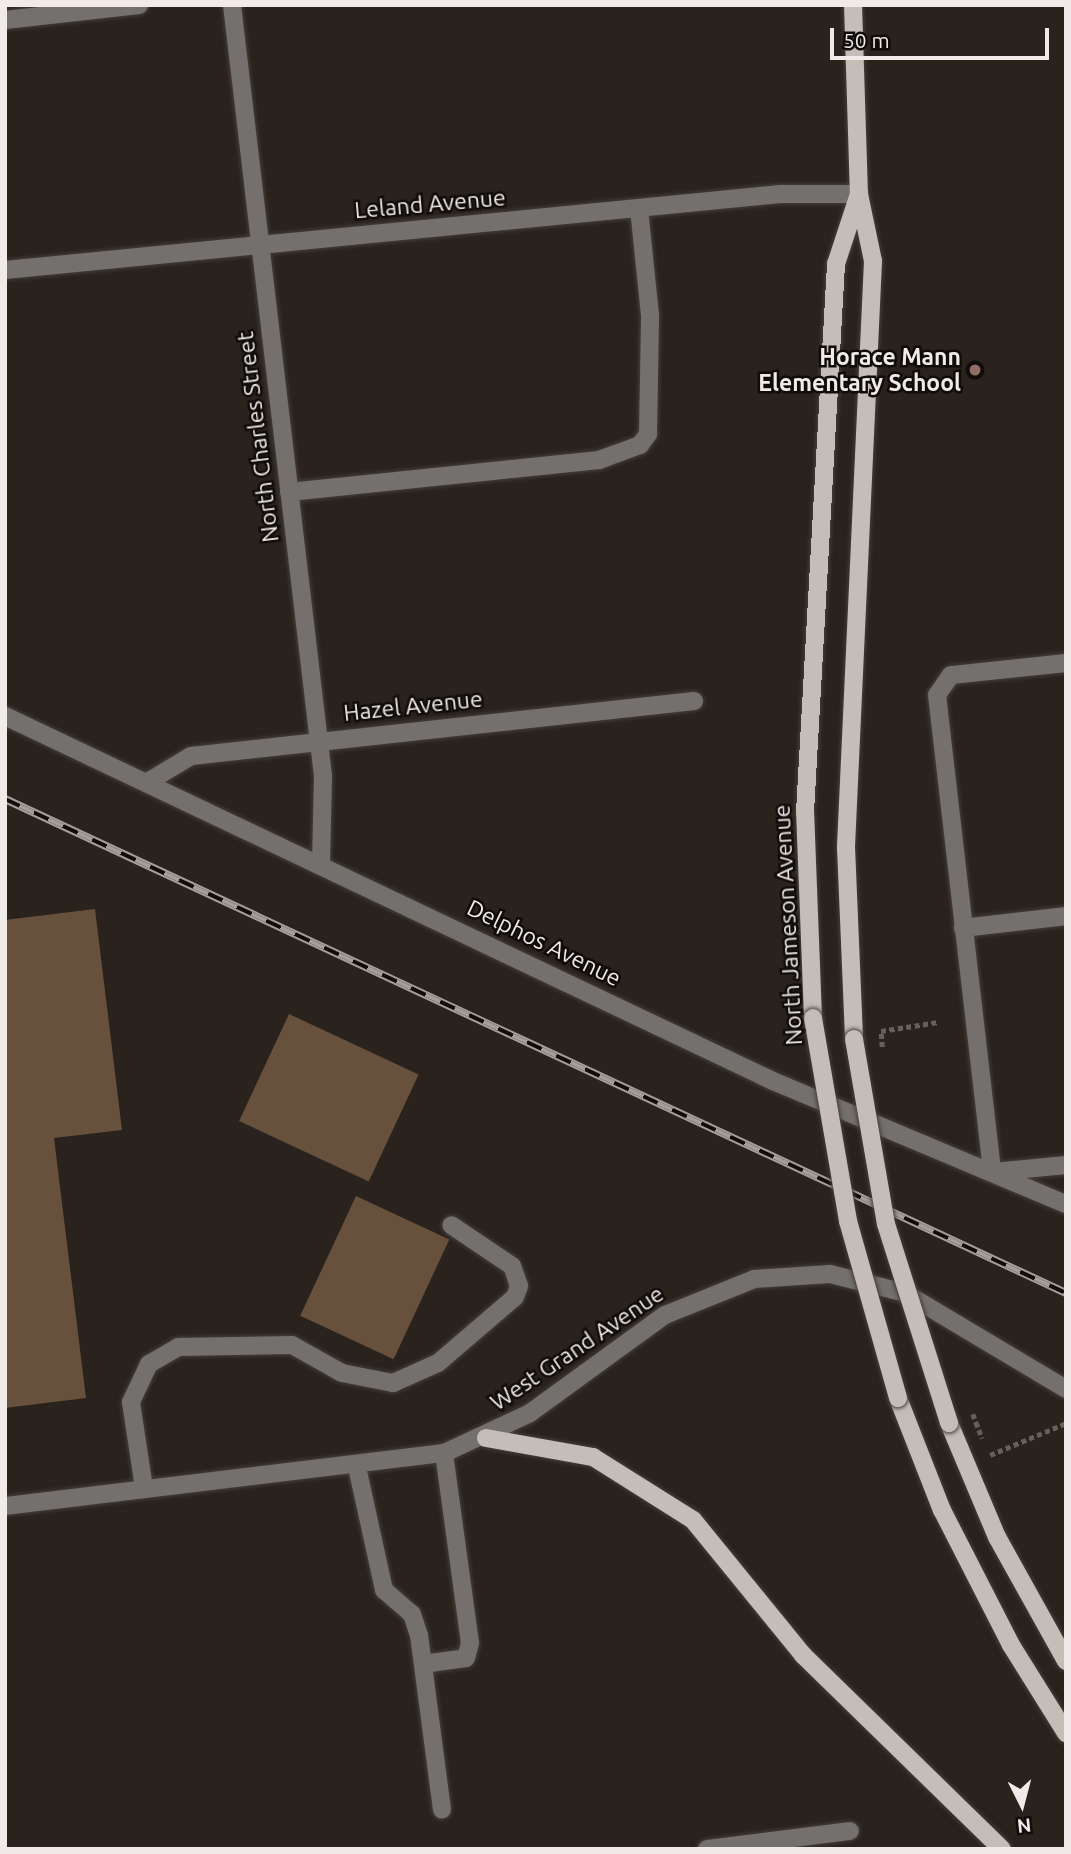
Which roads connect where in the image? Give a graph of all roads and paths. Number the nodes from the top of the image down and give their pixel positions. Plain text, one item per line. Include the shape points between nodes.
1 (139, 5) edge
2 (232, 5) edge
3 (853, 5) edge
4 (5, 20) edge
5 (859, 194) junction
6 (639, 209) junction
7 (260, 245) junction
8 (5, 270) edge
9 (289, 492) junction
10 (1066, 663) edge
11 (694, 701) dead end
12 (5, 716) edge
13 (318, 740) junction
14 (146, 783) junction
15 (321, 864) junction
16 (1066, 916) edge
17 (963, 928) junction
18 (938, 1023) dead end
19 (884, 1060) dead end
20 (1066, 1165) edge
21 (992, 1172) junction
22 (1066, 1204) edge
23 (451, 1225) dead end
24 (1066, 1389) edge
25 (969, 1403) dead end
26 (1066, 1423) edge
27 (486, 1438) junction
28 (982, 1438) dead end
29 (444, 1453) junction
30 (994, 1457) dead end
31 (357, 1467) junction
32 (144, 1488) junction
33 (5, 1506) edge
34 (1066, 1661) edge
35 (423, 1664) junction
36 (1066, 1733) edge
37 (442, 1809) dead end
38 (850, 1831) dead end
39 (707, 1849) edge
40 (1002, 1849) edge

1 - 4 street
2 - 7 street, North Charles Street
3 - 5 main road, North Jameson Avenue
5 - 6 street, Leland Avenue via 780,194
5 - 34 main road, North Jameson Avenue, bridge via 873,261 846,847 854,1039 886,1224 949,1423 997,1537
5 - 36 main road, North Jameson Avenue, bridge via 836,264 806,786 813,1018 848,1221 898,1398 948,1522 1010,1645
6 - 7 street, Leland Avenue
6 - 9 street via 650,315 648,434 640,445 599,460
7 - 8 street, Leland Avenue
7 - 9 street, North Charles Street
9 - 13 street, North Charles Street
10 - 17 street via 951,675 939,685
11 - 13 street, Hazel Avenue
12 - 14 street, Delphos Avenue
13 - 14 street, Hazel Avenue via 191,757
13 - 15 street, North Charles Street
14 - 15 street, Delphos Avenue
15 - 21 street, Delphos Avenue via 774,1081
16 - 17 street
17 - 21 street
18 - 19 path via 881,1031
20 - 21 street
21 - 22 street, Delphos Avenue
23 - 32 street via 512,1266 519,1286 515,1297 438,1363 393,1383 342,1374 292,1345 178,1347 149,1364 131,1402
24 - 27 street, West Grand Avenue via 905,1293 830,1274 793,1275 754,1279 692,1300
25 - 28 path, bridge
26 - 30 path
27 - 29 street, West Grand Avenue
27 - 40 main road via 593,1457 693,1520 803,1655
29 - 31 street, West Grand Avenue
29 - 35 street via 470,1643 466,1658
31 - 32 street, West Grand Avenue
31 - 35 street via 384,1590 412,1614
32 - 33 street, West Grand Avenue
35 - 37 street
38 - 39 street

